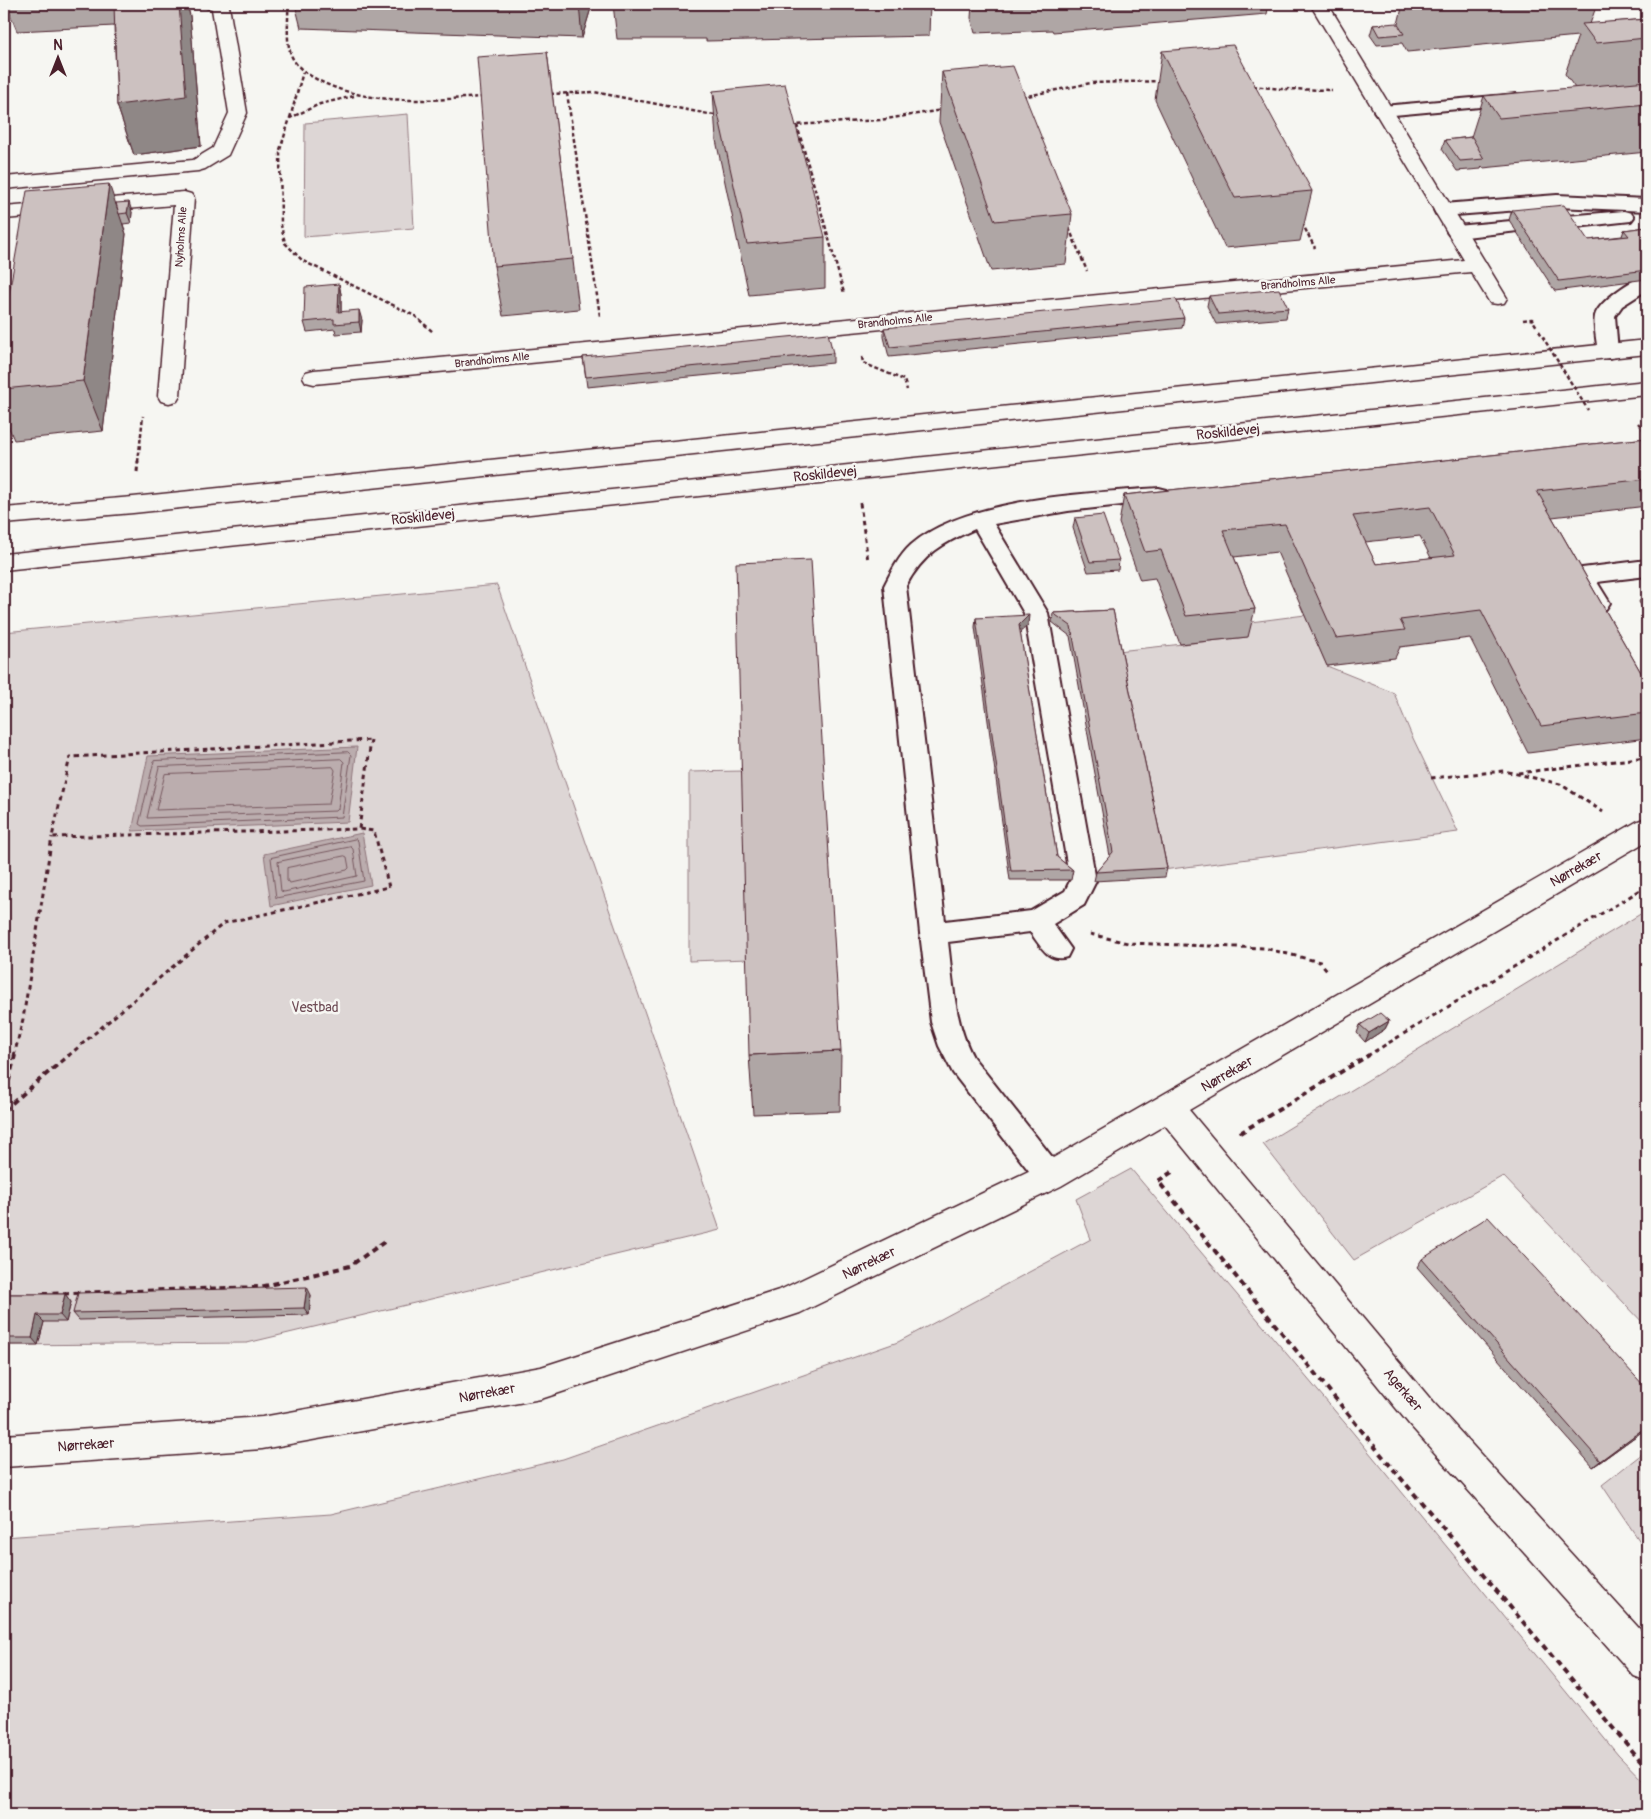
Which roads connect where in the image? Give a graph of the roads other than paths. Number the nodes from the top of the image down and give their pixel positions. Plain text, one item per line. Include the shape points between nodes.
1 (213, 4) edge
2 (1319, 4) edge
3 (1538, 97) edge
4 (1383, 111) junction
5 (4, 183) edge
6 (1647, 205) edge
7 (1444, 210) junction
8 (4, 213) edge
9 (1647, 215) edge
10 (1568, 222) edge
11 (1511, 227) dead end
12 (1457, 232) junction
13 (1476, 265) junction
14 (1647, 281) edge
15 (1497, 298) dead end
16 (1647, 348) edge
17 (1608, 352) junction
18 (314, 377) dead end
19 (1647, 388) edge
20 (169, 396) road end
21 (1180, 492) edge
22 (4, 516) edge
23 (980, 519) junction
24 (4, 562) edge
25 (1647, 568) edge
26 (1610, 624) edge
27 (1639, 833) edge
28 (1036, 921) junction
29 (933, 933) junction
30 (1058, 949) dead end
31 (1170, 1108) junction
32 (1050, 1176) junction
33 (4, 1451) edge
34 (1647, 1664) edge

1 - 5 street via 220,6 238,113 221,151 198,165
2 - 4 street
3 - 4 lane
4 - 7 street
6 - 7 lane via 1557,201
7 - 12 street
8 - 20 street, Nyholms Alle via 184,198
9 - 10 lane
11 - 12 lane
12 - 13 street
13 - 15 street
13 - 18 street, Brandholms Alle
14 - 17 lane via 1615,302 1605,316
16 - 17 street
17 - 22 street
19 - 24 street, Roskildevej
21 - 23 lane via 1051,505
23 - 28 lane via 1036,613 1083,881 1075,898
23 - 29 lane via 947,532 921,549 905,567 895,586
25 - 26 lane via 1582,576
27 - 31 street, Nørrekær
28 - 29 lane
28 - 30 lane
29 - 32 lane via 945,1022 953,1046 963,1065
31 - 32 street, Nørrekær
31 - 34 street, Agerkær via 1421,1413
32 - 33 street, Nørrekær via 789,1302 541,1383 262,1433

